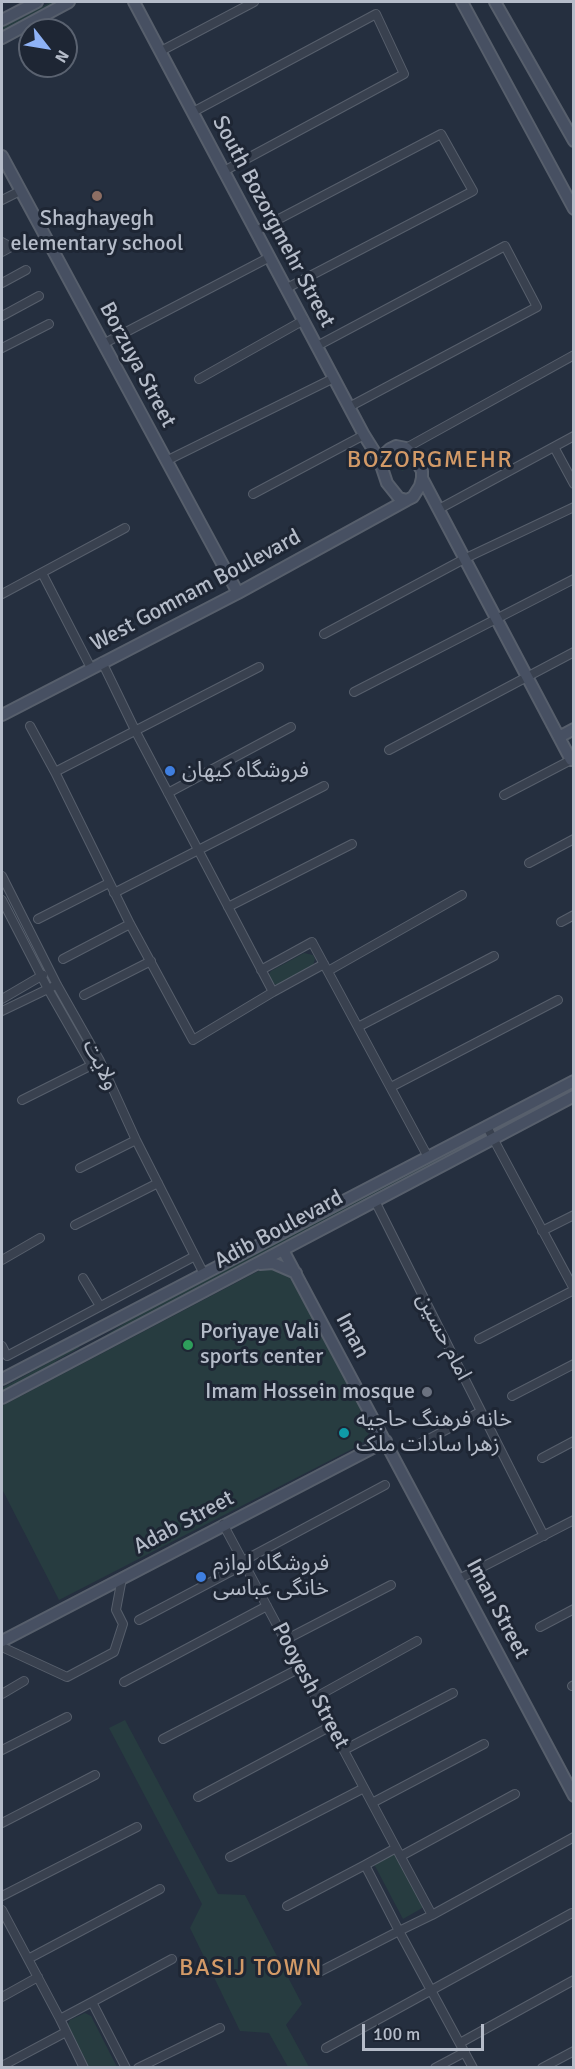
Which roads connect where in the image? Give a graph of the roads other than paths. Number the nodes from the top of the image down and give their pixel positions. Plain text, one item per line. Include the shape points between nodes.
1 (37, 2) edge
2 (69, 2) edge
3 (134, 2) edge
4 (254, 2) edge
5 (462, 2) edge
6 (495, 2) edge
7 (2, 20) edge
8 (2, 38) edge
9 (161, 51) junction
10 (193, 112) junction
11 (573, 141) edge
12 (2, 156) edge
13 (224, 171) junction
14 (20, 190) junction
15 (2, 200) edge
16 (573, 209) edge
17 (256, 231) junction
18 (2, 242) edge
19 (2, 252) edge
20 (270, 257) junction
21 (26, 270) dead end
22 (2, 283) edge
23 (287, 288) junction
24 (39, 296) dead end
25 (2, 316) edge
26 (304, 321) junction
27 (49, 324) dead end
28 (103, 344) junction
29 (317, 346) junction
30 (2, 348) edge
31 (573, 355) edge
32 (334, 378) junction
33 (199, 379) dead end
34 (349, 407) junction
35 (364, 435) junction
36 (573, 436) edge
37 (554, 447) junction
38 (406, 448) junction
39 (379, 459) junction
40 (166, 461) junction
41 (422, 478) junction
42 (573, 484) edge
43 (253, 494) dead end
44 (410, 498) junction
45 (573, 507) edge
46 (439, 509) junction
47 (125, 528) dead end
48 (466, 558) junction
49 (42, 573) junction
50 (573, 579) edge
51 (238, 593) junction
52 (2, 594) edge
53 (498, 619) junction
54 (324, 634) dead end
55 (573, 652) edge
56 (102, 662) junction
57 (259, 667) dead end
58 (91, 668) junction
59 (527, 676) junction
60 (354, 692) dead end
61 (2, 715) edge
62 (30, 726) dead end
63 (291, 727) dead end
64 (573, 729) edge
65 (136, 732) junction
66 (559, 736) junction
67 (389, 750) dead end
68 (572, 760) edge
69 (55, 772) junction
70 (324, 786) dead end
71 (168, 793) junction
72 (504, 795) dead end
73 (573, 838) edge
74 (352, 844) dead end
75 (198, 850) junction
76 (529, 863) dead end
77 (2, 876) edge
78 (109, 883) junction
79 (114, 893) junction
80 (462, 895) dead end
81 (2, 900) edge
82 (228, 907) junction
83 (573, 915) edge
84 (38, 919) dead end
85 (561, 922) dead end
86 (130, 924) junction
87 (494, 956) dead end
88 (63, 959) dead end
89 (151, 961) junction
90 (326, 968) junction
91 (261, 970) junction
92 (50, 972) junction
93 (41, 976) junction
94 (57, 985) junction
95 (48, 989) junction
96 (273, 992) junction
97 (84, 995) dead end
98 (2, 999) edge
99 (558, 1000) dead end
100 (2, 1011) edge
101 (358, 1027) junction
102 (100, 1061) junction
103 (92, 1066) junction
104 (573, 1081) edge
105 (390, 1087) junction
106 (573, 1096) edge
107 (22, 1100) dead end
108 (487, 1127) junction
109 (493, 1139) junction
110 (136, 1140) junction
111 (428, 1157) junction
112 (80, 1168) dead end
113 (158, 1183) junction
114 (375, 1201) junction
115 (573, 1215) edge
116 (75, 1225) dead end
117 (542, 1231) junction
118 (40, 1238) dead end
119 (283, 1250) junction
120 (195, 1256) junction
121 (2, 1260) edge
122 (254, 1265) junction
123 (204, 1274) junction
124 (297, 1275) junction
125 (83, 1278) dead end
126 (573, 1289) edge
127 (100, 1306) junction
128 (84, 1336) junction
129 (479, 1339) dead end
130 (2, 1346) edge
131 (92, 1349) junction
132 (573, 1364) edge
133 (2, 1379) edge
134 (512, 1396) dead end
135 (2, 1398) edge
136 (480, 1412) junction
137 (386, 1441) junction
138 (573, 1441) edge
139 (421, 1443) dead end
140 (542, 1458) dead end
141 (386, 1485) dead end
142 (573, 1520) edge
143 (223, 1524) junction
144 (544, 1536) junction
145 (244, 1563) junction
146 (122, 1578) junction
147 (459, 1579) junction
148 (391, 1585) dead end
149 (267, 1605) junction
150 (573, 1609) edge
151 (139, 1620) dead end
152 (540, 1628) dead end
153 (285, 1640) junction
154 (2, 1641) edge
155 (417, 1641) dead end
156 (2, 1647) edge
157 (300, 1668) junction
158 (24, 1681) dead end
159 (124, 1682) dead end
160 (453, 1693) dead end
161 (2, 1694) edge
162 (315, 1697) junction
163 (67, 1717) dead end
164 (331, 1726) junction
165 (163, 1739) dead end
166 (484, 1744) dead end
167 (2, 1750) edge
168 (344, 1750) junction
169 (95, 1775) dead end
170 (364, 1788) junction
171 (515, 1794) dead end
172 (573, 1796) edge
173 (198, 1797) dead end
174 (372, 1803) junction
175 (2, 1823) edge
176 (137, 1827) dead end
177 (573, 1837) edge
178 (396, 1848) junction
179 (230, 1857) dead end
180 (401, 1857) junction
181 (365, 1865) junction
182 (160, 1889) dead end
183 (2, 1896) edge
184 (287, 1906) dead end
185 (2, 1910) edge
186 (572, 1913) edge
187 (432, 1915) junction
188 (5, 1926) edge
189 (399, 1931) junction
190 (28, 1959) junction
191 (172, 1959) dead end
192 (319, 1972) dead end
193 (38, 1977) junction
194 (573, 1980) edge
195 (430, 1989) junction
196 (2, 1997) edge
197 (92, 2002) junction
198 (60, 2019) junction
199 (220, 2028) dead end
200 (66, 2032) junction
201 (460, 2043) junction
202 (326, 2048) dead end
203 (573, 2051) edge
204 (465, 2052) junction
205 (2, 2066) edge
206 (84, 2067) edge
207 (126, 2067) edge
208 (138, 2067) edge
209 (435, 2067) edge
210 (473, 2067) edge
211 (542, 2067) edge

1 - 7 main road
2 - 8 main road
3 - 9 main road, South Bozorgmehr Street
4 - 9 street
5 - 16 main road
6 - 11 main road
9 - 10 main road, South Bozorgmehr Street
10 - 13 main road, South Bozorgmehr Street
10 - 13 street via 376,14 404,74
12 - 14 main road, Borzuya Street
13 - 17 main road, South Bozorgmehr Street
14 - 15 street
14 - 28 main road, Borzuya Street
17 - 20 main road, South Bozorgmehr Street
17 - 23 street via 441,134 473,191
18 - 19 street via 11,247
20 - 23 main road, South Bozorgmehr Street
20 - 28 street
21 - 22 street
23 - 26 main road, South Bozorgmehr Street
24 - 25 street
26 - 29 main road, South Bozorgmehr Street
26 - 33 street
27 - 30 street
28 - 40 main road, Borzuya Street
29 - 32 main road, South Bozorgmehr Street
29 - 34 street via 505,246 537,307
31 - 38 street
32 - 34 main road, South Bozorgmehr Street
32 - 40 street
34 - 35 main road, South Bozorgmehr Street
35 - 39 main road, South Bozorgmehr Street
35 - 43 street
36 - 37 street
37 - 42 street
37 - 46 street
38 - 39 main road via 396,446
38 - 41 main road via 422,471
39 - 44 main road via 393,492 399,498
40 - 51 main road, Borzuya Street
41 - 44 main road
41 - 46 main road
44 - 46 main road via 428,501
44 - 51 main road, West Gomnam Boulevard
45 - 48 street
46 - 48 main road
47 - 49 street
48 - 53 main road
48 - 54 street
49 - 52 street
49 - 58 street
50 - 53 street
51 - 56 main road, West Gomnam Boulevard
53 - 59 main road
53 - 60 street
55 - 59 street
56 - 58 main road, West Gomnam Boulevard
56 - 65 street
57 - 65 street
58 - 61 main road, West Gomnam Boulevard
59 - 66 main road
59 - 67 street
62 - 69 street
63 - 71 street
64 - 66 main road
65 - 69 street
65 - 71 street
66 - 68 main road
68 - 72 street
69 - 78 street
70 - 75 street
71 - 75 street
73 - 76 street
74 - 82 street
75 - 79 street
75 - 82 street
77 - 92 street, ولایت
78 - 79 street
78 - 84 street
79 - 86 street
80 - 90 street
81 - 93 street
82 - 91 street
83 - 85 street
86 - 88 street
86 - 89 street
87 - 101 street
89 - 96 street via 193,1040
89 - 97 street
90 - 91 street via 312,942
90 - 96 street
90 - 101 street
91 - 96 street
92 - 93 street
92 - 94 street, ولایت
93 - 95 street
93 - 98 street
94 - 95 street
94 - 102 street, ولایت
95 - 100 street
95 - 103 street
99 - 105 street
101 - 105 street
102 - 103 street
102 - 110 street, ولایت
103 - 107 street
104 - 108 main road, Adib Boulevard
105 - 111 street
106 - 109 main road, Adib Boulevard
108 - 109 street
108 - 111 main road, Adib Boulevard
109 - 114 main road, Adib Boulevard
109 - 117 street
110 - 112 street
110 - 113 street, ولایت
111 - 123 main road, Adib Boulevard
113 - 116 street
113 - 120 street, ولایت
114 - 119 main road, Adib Boulevard
114 - 136 street, امام حسین
115 - 117 street
117 - 126 street
118 - 121 street
119 - 122 main road, Adib Boulevard
119 - 124 main road, Iman
120 - 123 street, ولایت
120 - 127 street
122 - 124 main road via 273,1263
122 - 131 main road, Adib Boulevard
123 - 128 main road, Adib Boulevard
124 - 137 main road, Iman
125 - 127 street
126 - 129 street
127 - 130 street via 7,1356
128 - 131 main road
128 - 133 main road, Adib Boulevard
131 - 135 main road, Adib Boulevard
132 - 134 street
136 - 139 street
136 - 144 street, امام حسین
137 - 143 main road, Adab Street
137 - 147 main road, Iman Street
138 - 140 street
141 - 145 street
142 - 144 street
143 - 145 street, Pooyesh Street
143 - 146 main road, Adab Street
144 - 147 street
145 - 149 street, Pooyesh Street
145 - 151 street
146 - 154 main road, Adab Street
146 - 156 street via 116,1610 123,1624 114,1652 67,1677
147 - 172 main road, Iman Street
148 - 153 street
149 - 153 street, Pooyesh Street
149 - 159 street
150 - 152 street
153 - 157 street, Pooyesh Street
155 - 162 street
157 - 162 street, Pooyesh Street
157 - 165 street
158 - 161 street
160 - 168 street
162 - 164 street, Pooyesh Street
163 - 167 street
164 - 168 street, Pooyesh Street
164 - 173 street
166 - 174 street
168 - 170 street, Pooyesh Street
169 - 175 street
170 - 174 street, Pooyesh Street
170 - 179 street
171 - 180 street
174 - 178 street, Pooyesh Street
176 - 183 street
177 - 187 street
178 - 180 street, Pooyesh Street
178 - 181 street
180 - 187 street, Pooyesh Street
181 - 184 street
181 - 189 street
182 - 190 street
185 - 188 street
186 - 195 street
187 - 189 street
188 - 190 street
189 - 192 street
189 - 195 street
190 - 193 street
191 - 197 street
193 - 196 street
193 - 198 street
194 - 201 street
195 - 201 street
195 - 202 street
197 - 198 street
197 - 207 street
198 - 200 street
199 - 208 street
200 - 205 street
200 - 206 street
201 - 204 street
203 - 211 street
204 - 209 street
204 - 210 street

